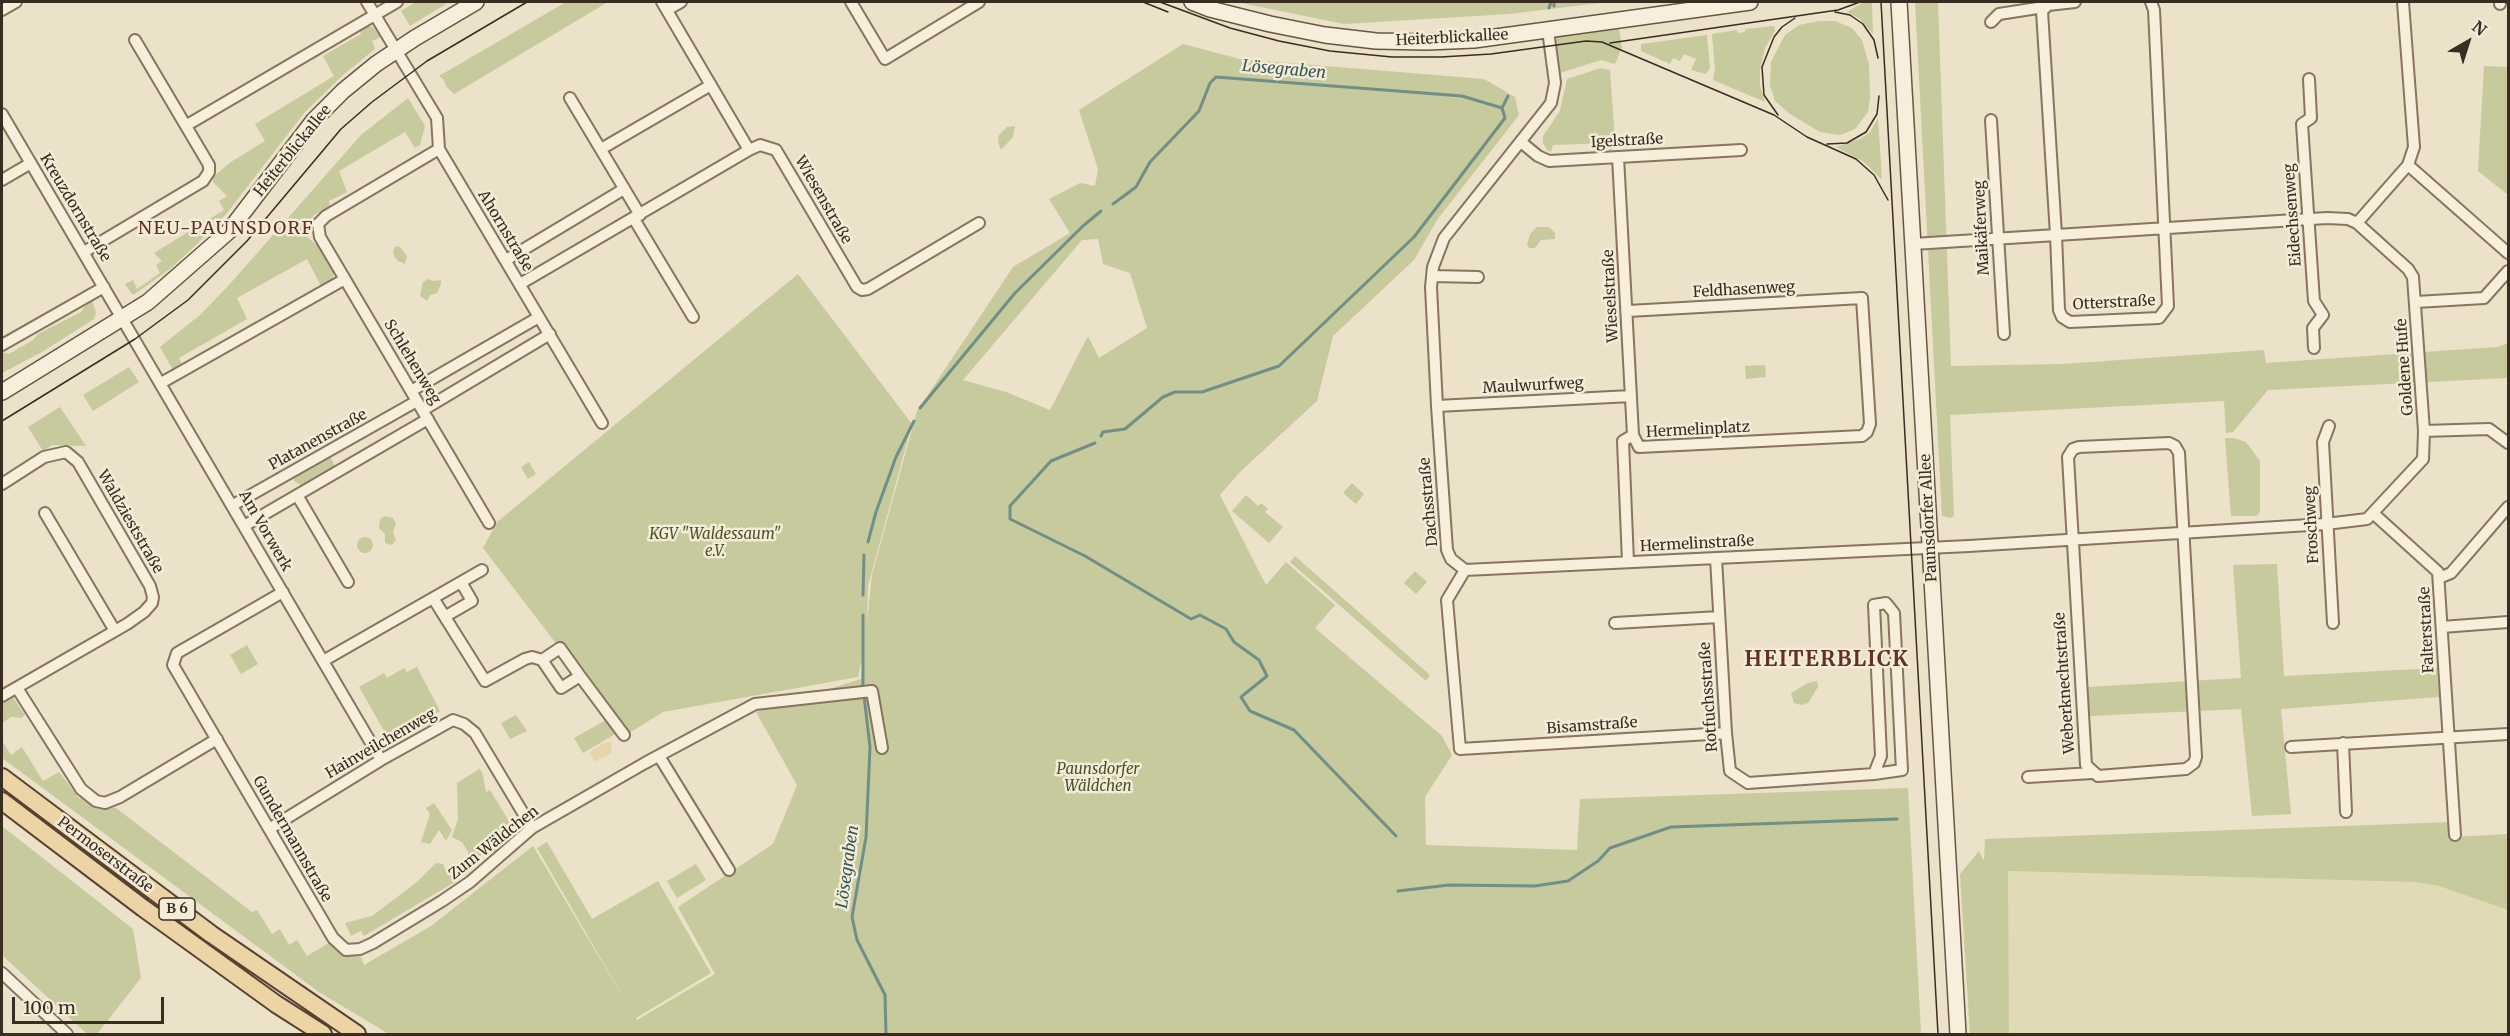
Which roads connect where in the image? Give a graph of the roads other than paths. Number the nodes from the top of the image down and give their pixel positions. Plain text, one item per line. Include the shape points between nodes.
1 (16, 2) edge
2 (367, 2) edge
3 (398, 2) edge
4 (476, 2) edge
5 (681, 2) edge
6 (851, 2) edge
7 (979, 2) edge
8 (1192, 2) edge
9 (1750, 2) edge
10 (1899, 2) edge
11 (2075, 2) edge
12 (2151, 2) edge
13 (2403, 2) edge
14 (664, 6) edge
15 (2044, 7) junction
16 (2, 10) edge
17 (375, 15) junction
18 (1991, 22) dead end
19 (1548, 30) junction
20 (135, 39) dead end
21 (397, 50) junction
22 (2309, 79) dead end
23 (711, 85) junction
24 (570, 98) dead end
25 (2, 114) edge
26 (1991, 120) dead end
27 (187, 125) junction
28 (1521, 142) junction
29 (601, 149) junction
30 (439, 150) junction
31 (749, 150) junction
32 (1741, 150) dead end
33 (1618, 157) junction
34 (31, 163) junction
35 (2408, 165) junction
36 (2, 180) edge
37 (624, 189) junction
38 (637, 217) junction
39 (2308, 220) junction
40 (2357, 223) junction
41 (979, 224) dead end
42 (2164, 228) junction
43 (2056, 235) junction
44 (1998, 237) junction
45 (1913, 244) junction
46 (84, 252) junction
47 (2508, 253) edge
48 (506, 260) junction
49 (2508, 270) edge
50 (1432, 276) junction
51 (1478, 277) dead end
52 (345, 279) junction
53 (520, 284) junction
54 (104, 287) junction
55 (2416, 302) junction
56 (1628, 311) junction
57 (539, 317) junction
58 (693, 317) dead end
59 (122, 318) junction
60 (550, 334) junction
61 (2004, 334) dead end
62 (2, 345) edge
63 (2314, 348) dead end
64 (161, 383) junction
65 (2, 392) edge
66 (1631, 396) junction
67 (420, 406) junction
68 (1437, 406) junction
69 (603, 423) dead end
70 (2329, 426) dead end
71 (2424, 431) junction
72 (1867, 432) joint
73 (1632, 435) junction
74 (2508, 442) edge
75 (2, 484) edge
76 (297, 495) junction
77 (233, 505) junction
78 (2508, 507) edge
79 (45, 513) dead end
80 (2374, 514) junction
81 (489, 523) dead end
82 (2326, 524) junction
83 (244, 526) junction
84 (2184, 531) junction
85 (2072, 538) junction
86 (1930, 547) junction
87 (1716, 558) junction
88 (1628, 562) junction
89 (482, 570) dead end
90 (1465, 570) junction
91 (2439, 578) junction
92 (348, 582) dead end
93 (461, 582) junction
94 (283, 592) junction
95 (433, 597) junction
96 (446, 616) junction
97 (1719, 618) junction
98 (1615, 622) dead end
99 (2508, 622) edge
100 (2333, 623) dead end
101 (2442, 627) junction
102 (115, 631) junction
103 (542, 660) junction
104 (323, 661) junction
105 (580, 676) junction
106 (17, 688) junction
107 (2, 696) edge
108 (1726, 733) junction
109 (2508, 734) edge
110 (624, 735) dead end
111 (2448, 737) junction
112 (217, 739) junction
113 (2343, 743) junction
114 (2291, 747) dead end
115 (882, 748) dead end
116 (659, 756) junction
117 (381, 760) junction
118 (2092, 773) junction
119 (1874, 774) junction
120 (2, 777) edge
121 (2028, 777) dead end
122 (2, 801) edge
123 (2346, 812) dead end
124 (532, 828) junction
125 (269, 829) junction
126 (2456, 835) dead end
127 (729, 870) dead end
128 (346, 950) joint
129 (2, 973) edge
130 (67, 1035) edge
131 (323, 1035) edge
132 (357, 1035) edge
133 (1958, 1035) edge

1 - 16 street
2 - 17 street, Ahornstraße
3 - 17 street
4 - 21 main road, Heiterblickallee
5 - 14 street
6 - 7 street via 885,59
8 - 19 main road, Heiterblickallee via 1270,24 1376,41 1474,40
9 - 19 main road, Heiterblickallee
10 - 45 main road, Paunsdorfer Allee
11 - 15 street
12 - 42 street, Otterstraße
13 - 35 street via 2414,147
14 - 23 street
15 - 18 street via 1999,14
15 - 43 street, Otterstraße
17 - 21 street, Ahornstraße
17 - 27 street
19 - 28 street, Dachsstraße via 1555,94
20 - 27 street
21 - 30 street, Ahornstraße via 437,118
21 - 59 main road, Heiterblickallee via 314,120 230,231 148,302
22 - 39 street, Eidechsenweg via 2311,118 2302,124
23 - 29 street
23 - 31 street
24 - 29 street
25 - 34 street, Kreuzdornstraße
26 - 44 street, Maikäferweg
27 - 46 street via 209,165 207,177
28 - 33 street, Igelstraße via 1549,161
28 - 50 street, Dachsstraße via 1444,238
29 - 37 street
30 - 48 street, Ahornstraße
30 - 52 street, Schlehenweg via 318,224 320,237
31 - 38 street
31 - 41 street, Wiesenstraße via 760,146 776,150 862,290
32 - 33 street, Igelstraße
33 - 56 street, Wieselstraße
34 - 36 street
34 - 46 street, Kreuzdornstraße
35 - 40 street
35 - 47 street
37 - 38 street
37 - 48 street
38 - 53 street
38 - 58 street
39 - 40 street via 2337,218
39 - 42 street
39 - 63 street, Eidechsenweg via 2314,300 2323,315 2313,328
40 - 55 street, Goldene Hufe via 2412,273
42 - 43 street
42 - 43 street, Otterstraße via 2169,306 2159,318 2070,322 2062,317
43 - 44 street
44 - 45 street
44 - 61 street, Maikäferweg
45 - 86 main road, Paunsdorfer Allee
46 - 54 street, Kreuzdornstraße
48 - 53 street, Ahornstraße
49 - 55 street via 2484,298
50 - 51 street
50 - 68 street, Dachsstraße
52 - 64 street
52 - 67 street, Schlehenweg
53 - 57 street, Ahornstraße
54 - 59 street, Kreuzdornstraße
54 - 62 street
55 - 71 street, Goldene Hufe
56 - 66 street, Wieselstraße
56 - 72 street, Feldhasenweg via 1862,298 1870,424
57 - 60 street, Ahornstraße
57 - 67 street, Platanenstraße
59 - 64 street, Am Vorwerk
59 - 65 main road, Heiterblickallee
60 - 67 street, Platanenstraße
60 - 69 street, Ahornstraße
64 - 77 street, Am Vorwerk
66 - 68 street, Maulwurfweg
66 - 73 street, Wieselstraße
67 - 76 street, Platanenstraße
67 - 77 street, Platanenstraße
67 - 81 street, Schlehenweg
68 - 90 street, Dachsstraße via 1447,549 1451,559
70 - 82 street, Froschweg via 2323,442
71 - 74 street via 2489,429
71 - 80 street, Goldene Hufe via 2423,459
72 - 73 street, Hermelinplatz via 1862,436 1639,447
73 - 88 street, Hermelinplatz via 1623,441
75 - 102 street, Waldzieststraße via 44,458 66,452 78,462 146,578 153,597 144,612
76 - 83 street, Platanenstraße
76 - 92 street
77 - 83 street, Am Vorwerk
78 - 91 street via 2451,573
79 - 102 street
80 - 82 street via 2367,519
80 - 91 street, Falterstraße via 2438,572
82 - 84 street
82 - 100 street, Froschweg
83 - 94 street, Am Vorwerk
84 - 85 street
84 - 85 street, Weberknechtstraße via 2179,453 2175,446 2102,445 2073,449 2068,457
84 - 118 street, Weberknechtstraße via 2194,763 2186,769 2098,776
85 - 86 street
85 - 118 street, Weberknechtstraße via 2086,765
86 - 87 street, Hermelinstraße
86 - 133 main road, Paunsdorfer Allee
87 - 88 street, Hermelinstraße
87 - 97 street, Rotfuchsstraße
88 - 90 street, Hermelinstraße
89 - 93 street
90 - 108 street, Bisamstraße via 1447,600 1460,749
91 - 101 street, Falterstraße
93 - 95 street
93 - 96 street via 472,601
94 - 104 street, Am Vorwerk
94 - 112 street, Gundermannstraße via 174,658 173,665
95 - 96 street
95 - 104 street
96 - 103 street via 485,681 525,659
97 - 98 street
97 - 108 street, Rotfuchsstraße
99 - 101 street
101 - 111 street, Falterstraße
102 - 106 street, Waldzieststraße
103 - 105 street via 560,648
103 - 105 street via 561,688
104 - 117 street, Am Vorwerk
105 - 110 street
106 - 107 street
106 - 112 street via 81,789 96,801 105,803 120,798
108 - 119 street, Rotfuchsstraße via 1730,771 1748,783
109 - 111 street
111 - 113 street
111 - 126 street, Falterstraße
112 - 125 street, Gundermannstraße
113 - 114 street
113 - 123 street
115 - 116 street, Zum Wäldchen via 872,691 755,704
116 - 124 street, Zum Wäldchen
116 - 127 street
117 - 124 street, Hainveilchenweg via 453,720 464,724 475,733
117 - 125 street, Hainveilchenweg
118 - 121 street
119 - 119 street, Rotfuchsstraße via 1881,756 1874,606 1886,603 1894,613 1902,770
120 - 132 main road, Permoserstraße / B 6 via 211,934
122 - 131 main road, Permoserstraße / B 6 via 153,915
124 - 128 street, Zum Wäldchen via 442,901 373,943
125 - 128 street, Gundermannstraße via 333,938
129 - 130 street

